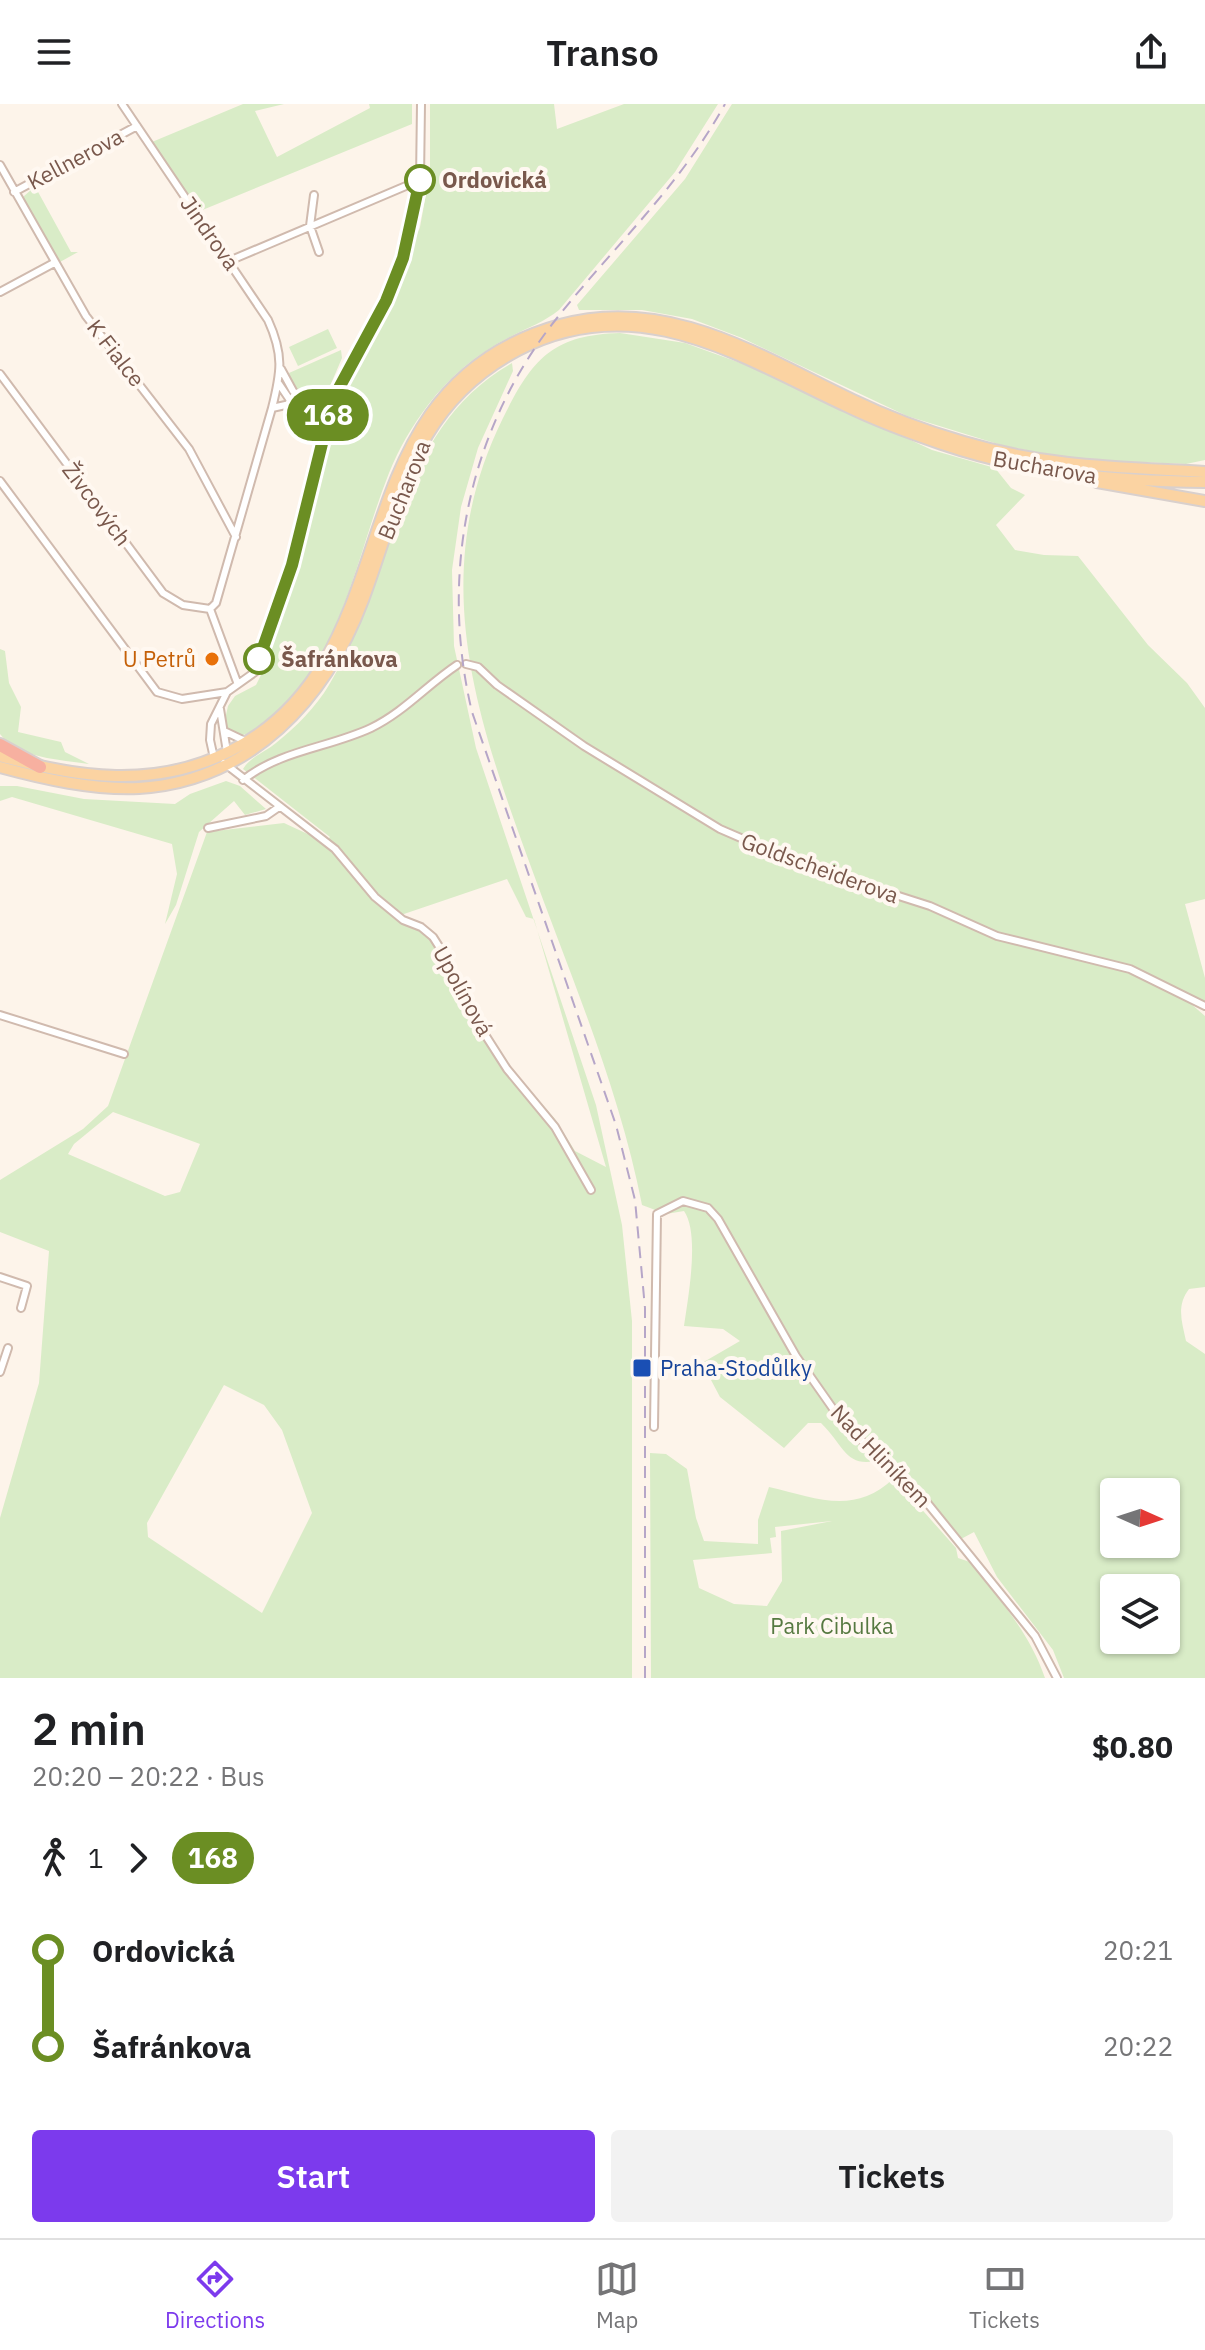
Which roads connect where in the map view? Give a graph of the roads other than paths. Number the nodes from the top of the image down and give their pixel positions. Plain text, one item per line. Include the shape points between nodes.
1 (122, 104) edge
2 (421, 104) edge
3 (137, 126) junction
4 (0, 165) edge
5 (420, 180) junction
6 (14, 192) junction
7 (314, 195) dead end
8 (310, 226) junction
9 (319, 252) dead end
10 (229, 261) junction
11 (54, 263) junction
12 (0, 292) edge
13 (281, 369) junction
14 (0, 374) edge
15 (278, 382) junction
16 (290, 404) junction
17 (272, 408) junction
18 (324, 422) junction
19 (999, 456) junction
20 (1027, 462) junction
21 (1205, 470) edge
22 (1080, 476) junction
23 (0, 481) edge
24 (1205, 482) edge
25 (1205, 501) edge
26 (236, 537) junction
27 (210, 609) junction
28 (466, 664) dead end
29 (457, 665) dead end
30 (237, 682) junction
31 (227, 692) junction
32 (221, 705) junction
33 (221, 728) junction
34 (249, 742) junction
35 (0, 745) edge
36 (0, 756) edge
37 (214, 759) junction
38 (227, 759) junction
39 (0, 767) edge
40 (40, 767) junction
41 (243, 780) junction
42 (279, 807) junction
43 (208, 828) dead end
44 (1205, 1006) edge
45 (0, 1015) edge
46 (124, 1054) dead end
47 (591, 1190) dead end
48 (0, 1277) edge
49 (21, 1308) dead end
50 (8, 1348) dead end
51 (0, 1372) edge
52 (654, 1427) dead end
53 (1057, 1678) edge

1 - 3 street, Jindrova
2 - 5 street
3 - 6 street, Kellnerova
3 - 10 street, Jindrova
4 - 6 street, K Fialce
5 - 8 street
5 - 18 street via 392,287
6 - 11 street, K Fialce
7 - 8 street
8 - 9 street
8 - 10 street
10 - 13 street, Jindrova via 268,320
11 - 12 street
11 - 26 street, K Fialce via 86,316 189,449
13 - 15 street, Jindrova
13 - 18 street, Jindrova via 293,391
14 - 27 street, Živcových via 163,593 183,605
15 - 16 street
15 - 17 street, Jindrova
16 - 17 street
16 - 18 street
17 - 26 street, Jindrova
18 - 30 street via 321,457 275,619 255,672
19 - 20 main road, Bucharova
19 - 34 main road, Bucharova via 904,422 690,326 606,316 535,333 479,364 421,426 402,460 356,594 326,661 295,703
19 - 38 main road, Bucharova via 887,425 686,334 614,324 536,341 486,370 443,411 410,462 363,600 327,676 288,723
20 - 21 main road, Bucharova
20 - 22 main road, Bucharova
22 - 24 main road, Bucharova
22 - 25 main road
23 - 31 street via 157,692 182,699
26 - 27 street, Jindrova
27 - 30 street
28 - 44 street, Goldscheiderova via 478,667 584,746 720,829 997,936 1130,969
29 - 41 street via 396,715 351,736 281,757
30 - 31 street
31 - 32 street
32 - 33 street
32 - 37 street via 210,732
33 - 34 street via 228,736
33 - 38 street
34 - 38 main road, Bucharova
35 - 40 highway
36 - 40 main road, Bucharova
37 - 38 main road, Bucharova
37 - 40 main road, Bucharova via 138,777
38 - 39 main road, Bucharova via 177,781 138,788
38 - 41 street, Upolínová
41 - 42 street, Upolínová
42 - 43 street via 266,816
42 - 47 street, Upolínová via 335,849 375,897 433,937 461,997 507,1069 555,1127
45 - 46 street
48 - 49 street via 27,1286
50 - 51 street
52 - 53 street, Nad Hliníkem via 657,1214 683,1201 708,1208 718,1219 796,1356 843,1423 924,1499 1035,1636

